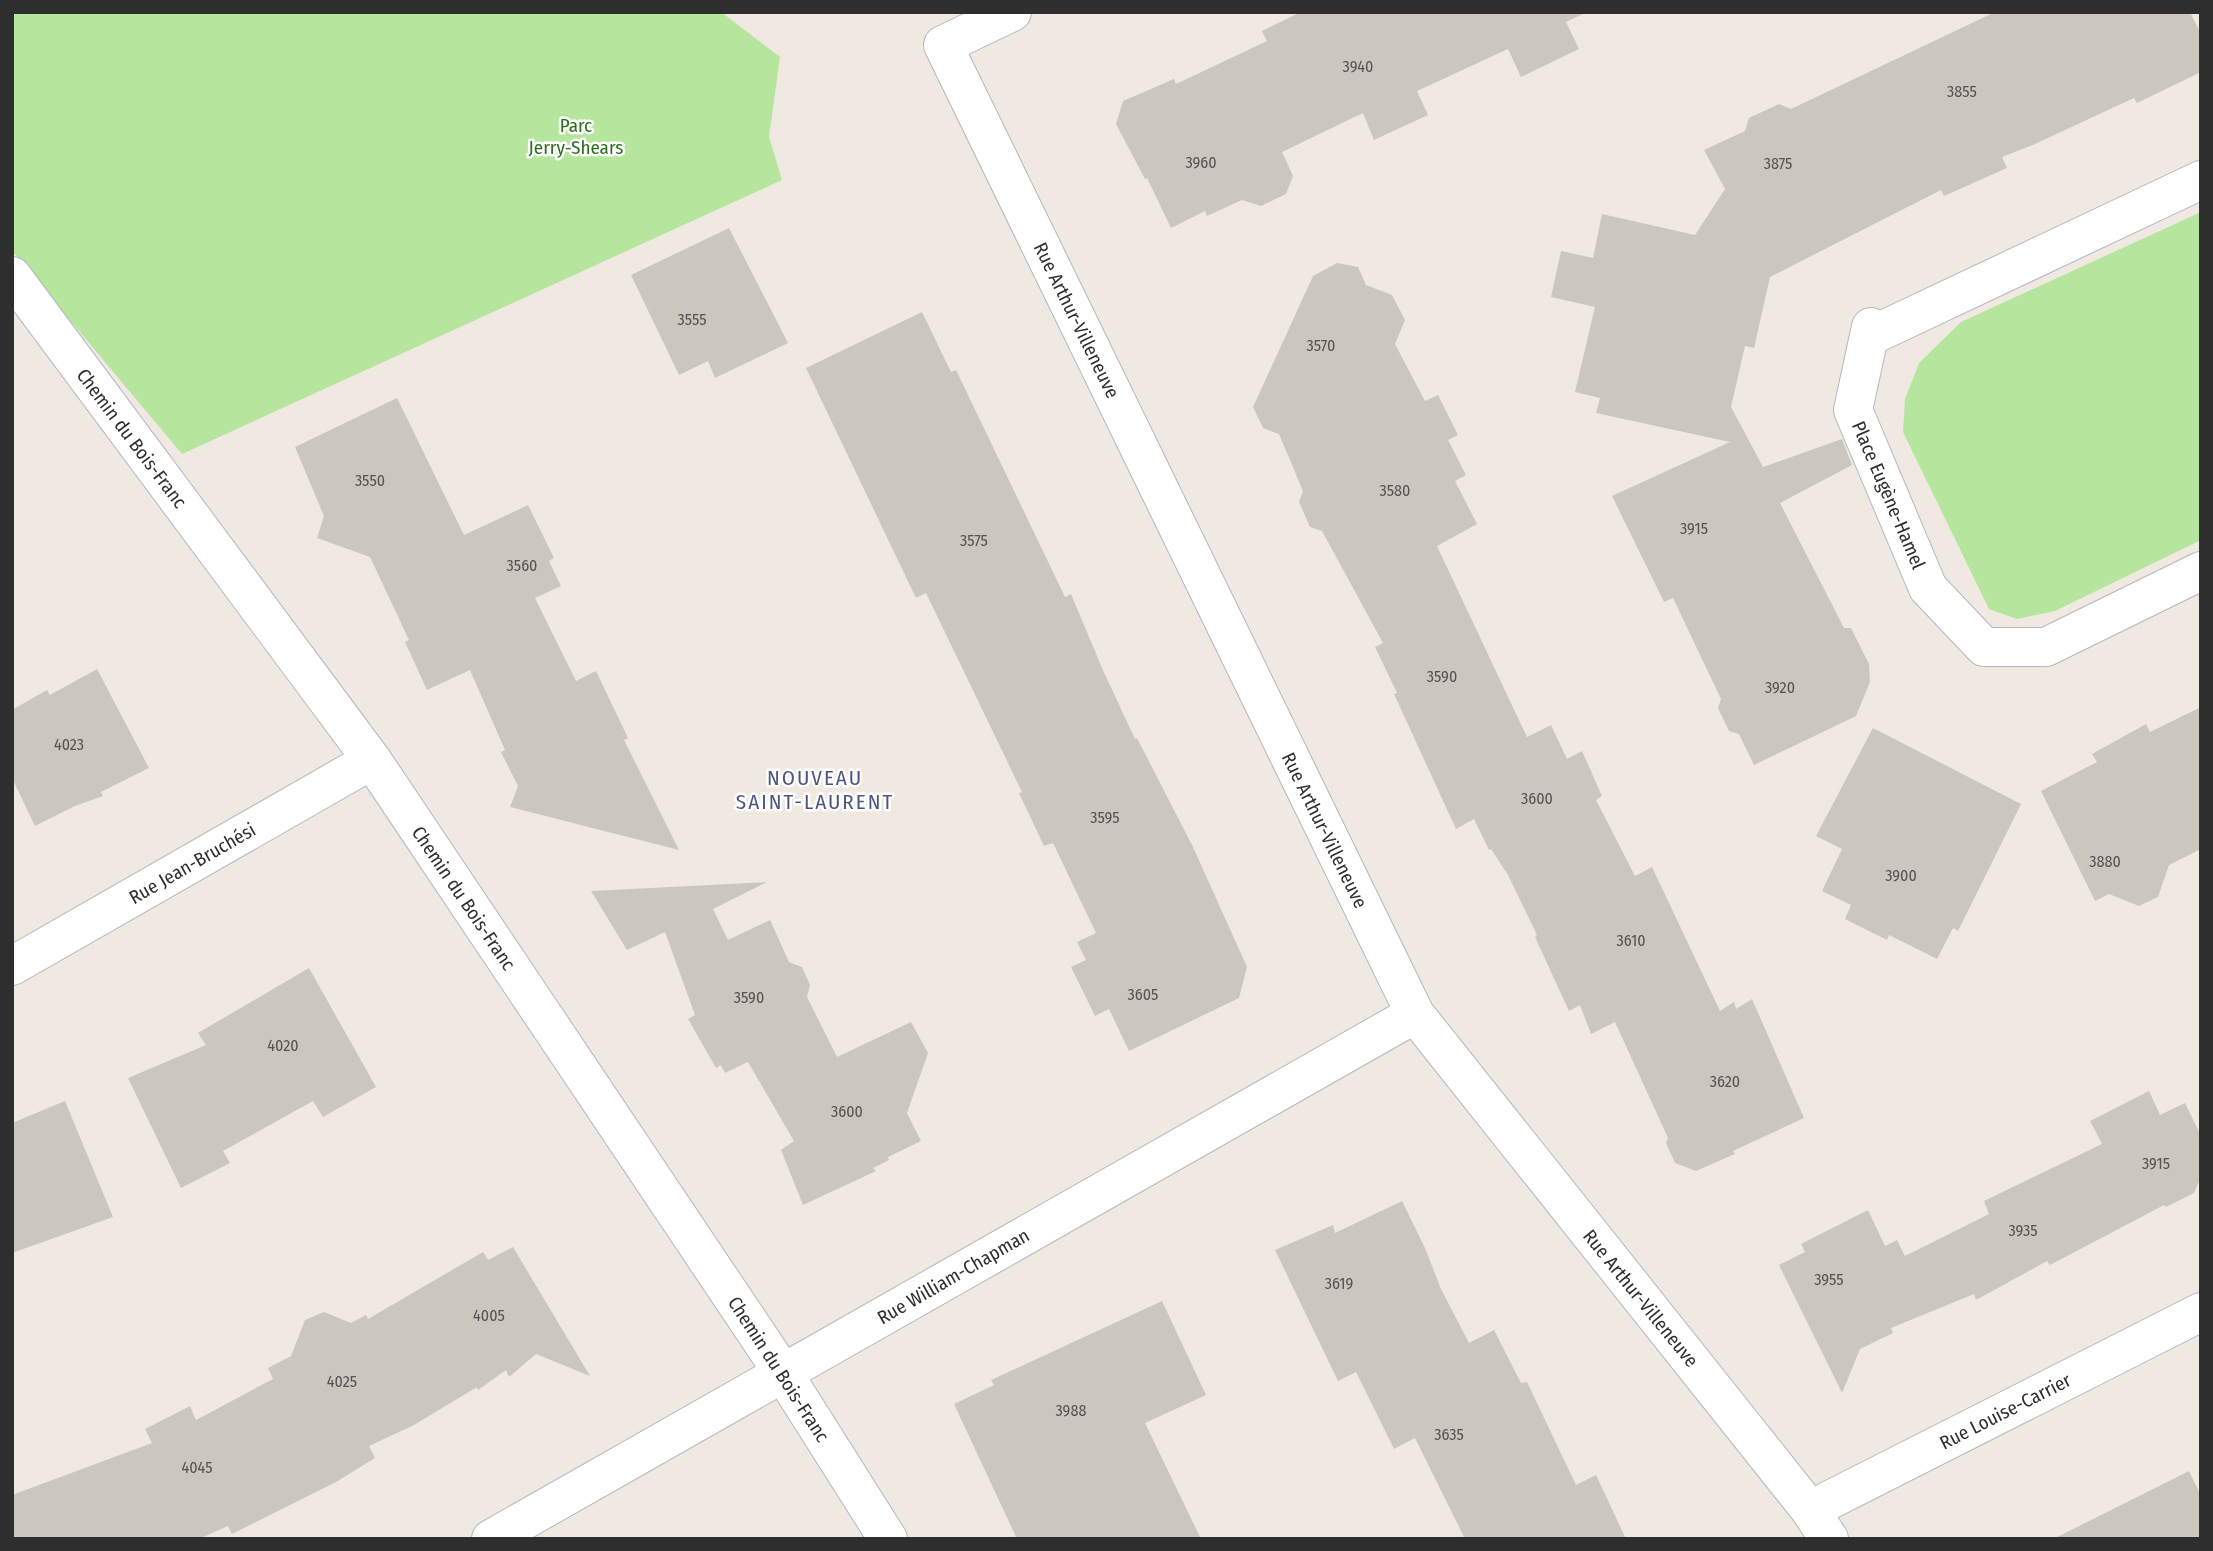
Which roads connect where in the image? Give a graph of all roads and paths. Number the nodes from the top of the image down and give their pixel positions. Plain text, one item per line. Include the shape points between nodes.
1 (1012, 12) edge
2 (2201, 180) edge
3 (12, 276) edge
4 (2201, 571) edge
5 (372, 760) junction
6 (12, 966) edge
7 (1415, 1014) junction
8 (2201, 1312) edge
9 (783, 1373) junction
10 (1819, 1525) edge
11 (491, 1539) edge
12 (888, 1539) edge

1 - 7 street, Rue Arthur-Villeneuve via 943,45
2 - 4 street, Place Eugène-Hamel via 1879,331 1871,327 1853,410 1928,588 1984,647 2046,647
3 - 5 street, Chemin du Bois-Franc
5 - 6 street, Rue Jean-Bruchési
5 - 9 street, Chemin du Bois-Franc
7 - 9 street, Rue William-Chapman
7 - 10 street, Rue Arthur-Villeneuve
8 - 10 street, Rue Louise-Carrier
9 - 11 street, Rue William-Chapman
9 - 12 street, Chemin du Bois-Franc

